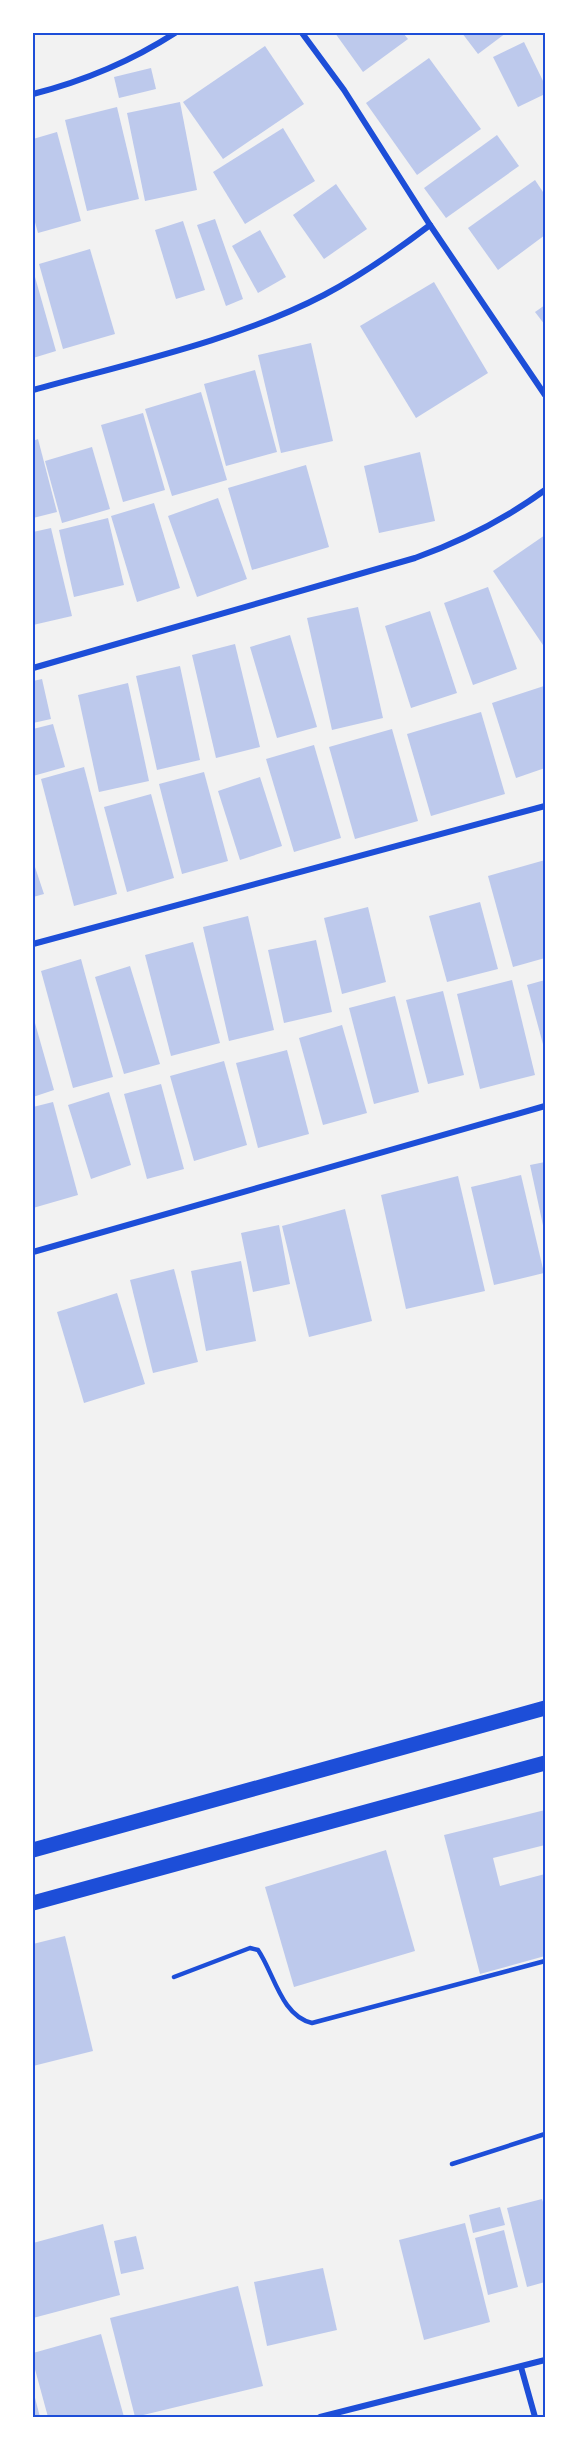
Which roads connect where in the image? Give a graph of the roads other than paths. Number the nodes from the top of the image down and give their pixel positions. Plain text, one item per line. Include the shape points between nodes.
1 (175, 33) edge
2 (302, 33) edge
3 (33, 94) edge
4 (430, 225) junction
5 (33, 390) edge
6 (545, 395) edge
7 (545, 490) edge
8 (33, 668) edge
9 (545, 806) edge
10 (33, 944) edge
11 (545, 1106) edge
12 (33, 1252) edge
13 (545, 1708) edge
14 (545, 1763) edge
15 (33, 1850) edge
16 (33, 1903) edge
17 (545, 1961) edge
18 (174, 1977) dead end
19 (545, 2134) edge
20 (452, 2164) dead end
21 (545, 2360) edge
22 (521, 2367) junction
23 (320, 2417) edge
24 (535, 2417) edge

1 - 3 street via 109,70
2 - 4 street via 344,90
4 - 5 street via 377,265 322,296 256,325
4 - 6 street
7 - 8 street via 458,543 415,558
9 - 10 street
11 - 12 street
13 - 15 main road
14 - 16 main road
17 - 18 lane via 312,2023 291,2012 258,1950 250,1948
19 - 20 lane
21 - 22 street
22 - 23 street
22 - 24 street

